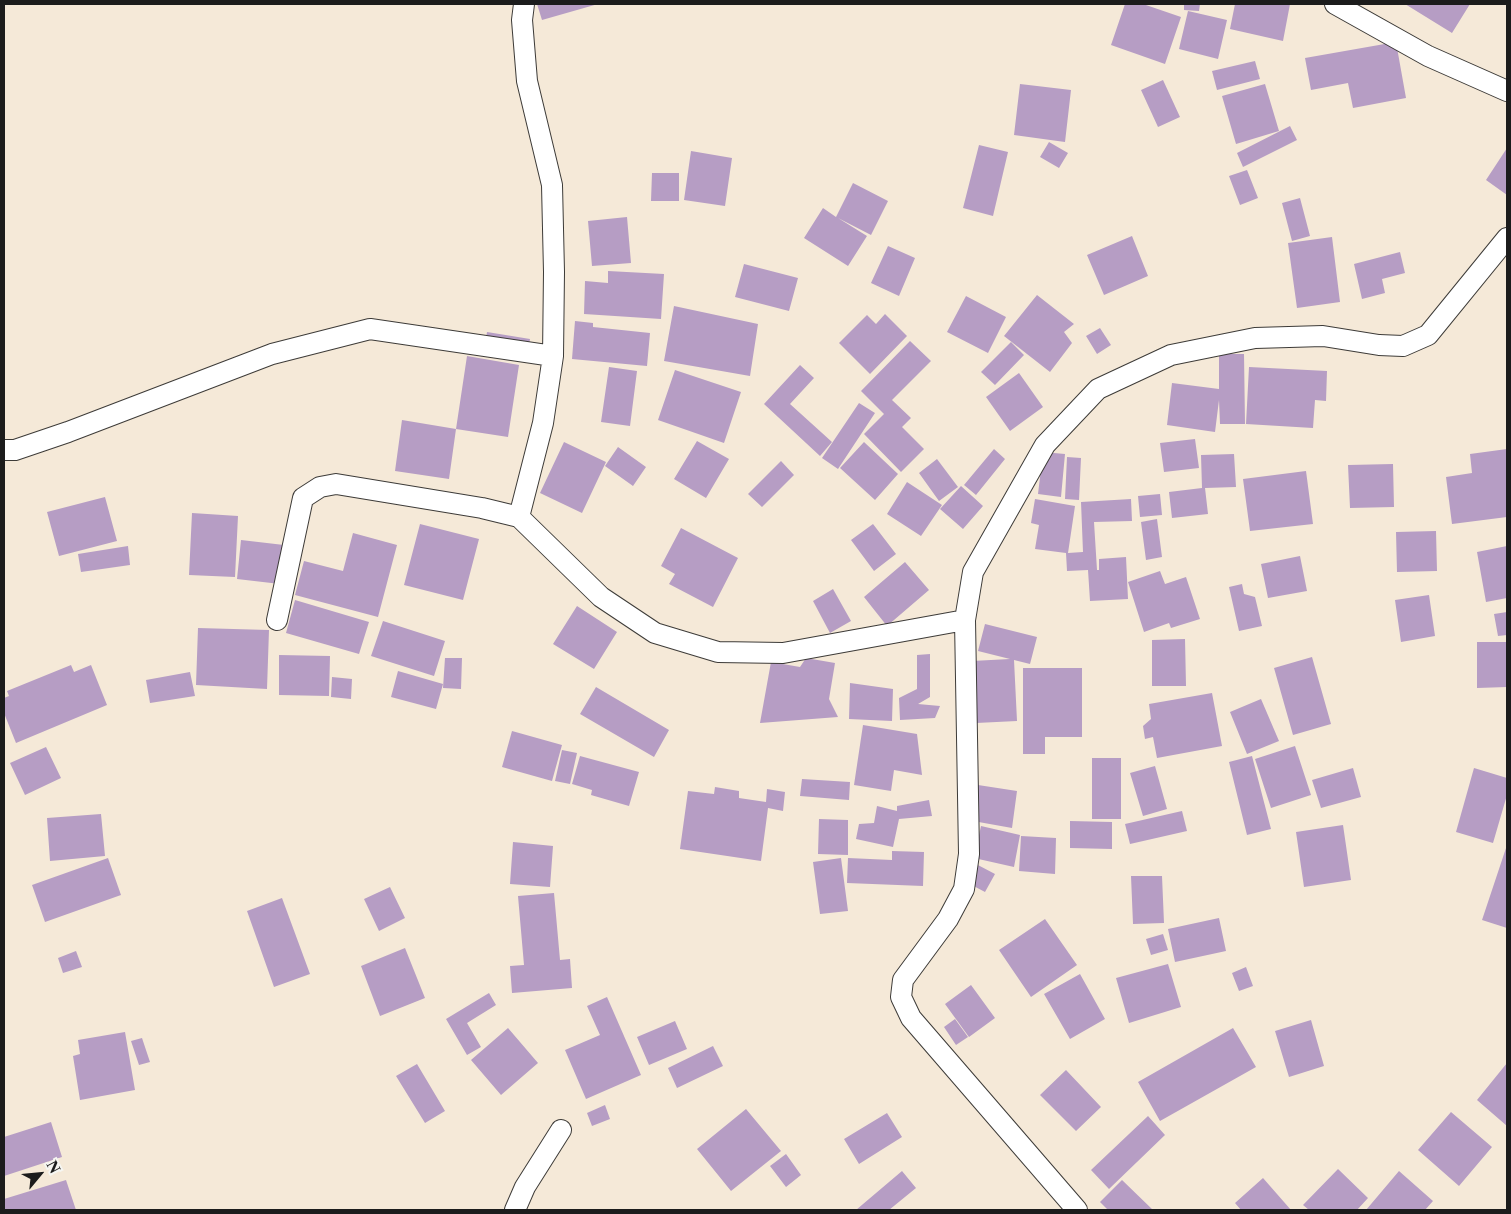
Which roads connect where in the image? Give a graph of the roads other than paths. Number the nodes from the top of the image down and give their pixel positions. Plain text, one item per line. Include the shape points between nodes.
1 (524, 4) edge
2 (1335, 4) edge
3 (1355, 9) edge
4 (1507, 91) edge
5 (1507, 238) edge
6 (552, 356) junction
7 (4, 450) edge
8 (519, 517) junction
9 (276, 620) dead end
10 (965, 620) junction
11 (561, 1130) dead end
12 (515, 1210) edge
13 (1077, 1210) edge

1 - 6 street via 522,20 527,81 552,184
2 - 3 street
3 - 4 street via 1428,56
5 - 10 street via 1428,335 1403,346 1323,336 1255,338 1171,355 1098,390 1045,445 1010,505 973,572
6 - 7 street via 370,329 272,354 68,432 15,450
6 - 8 street via 543,423
8 - 9 street via 336,484 320,487 304,498
8 - 10 street via 601,597 655,633 718,652 783,653
10 - 13 street via 969,854 964,889 948,920 903,980 901,997 911,1018
11 - 12 street via 525,1187

